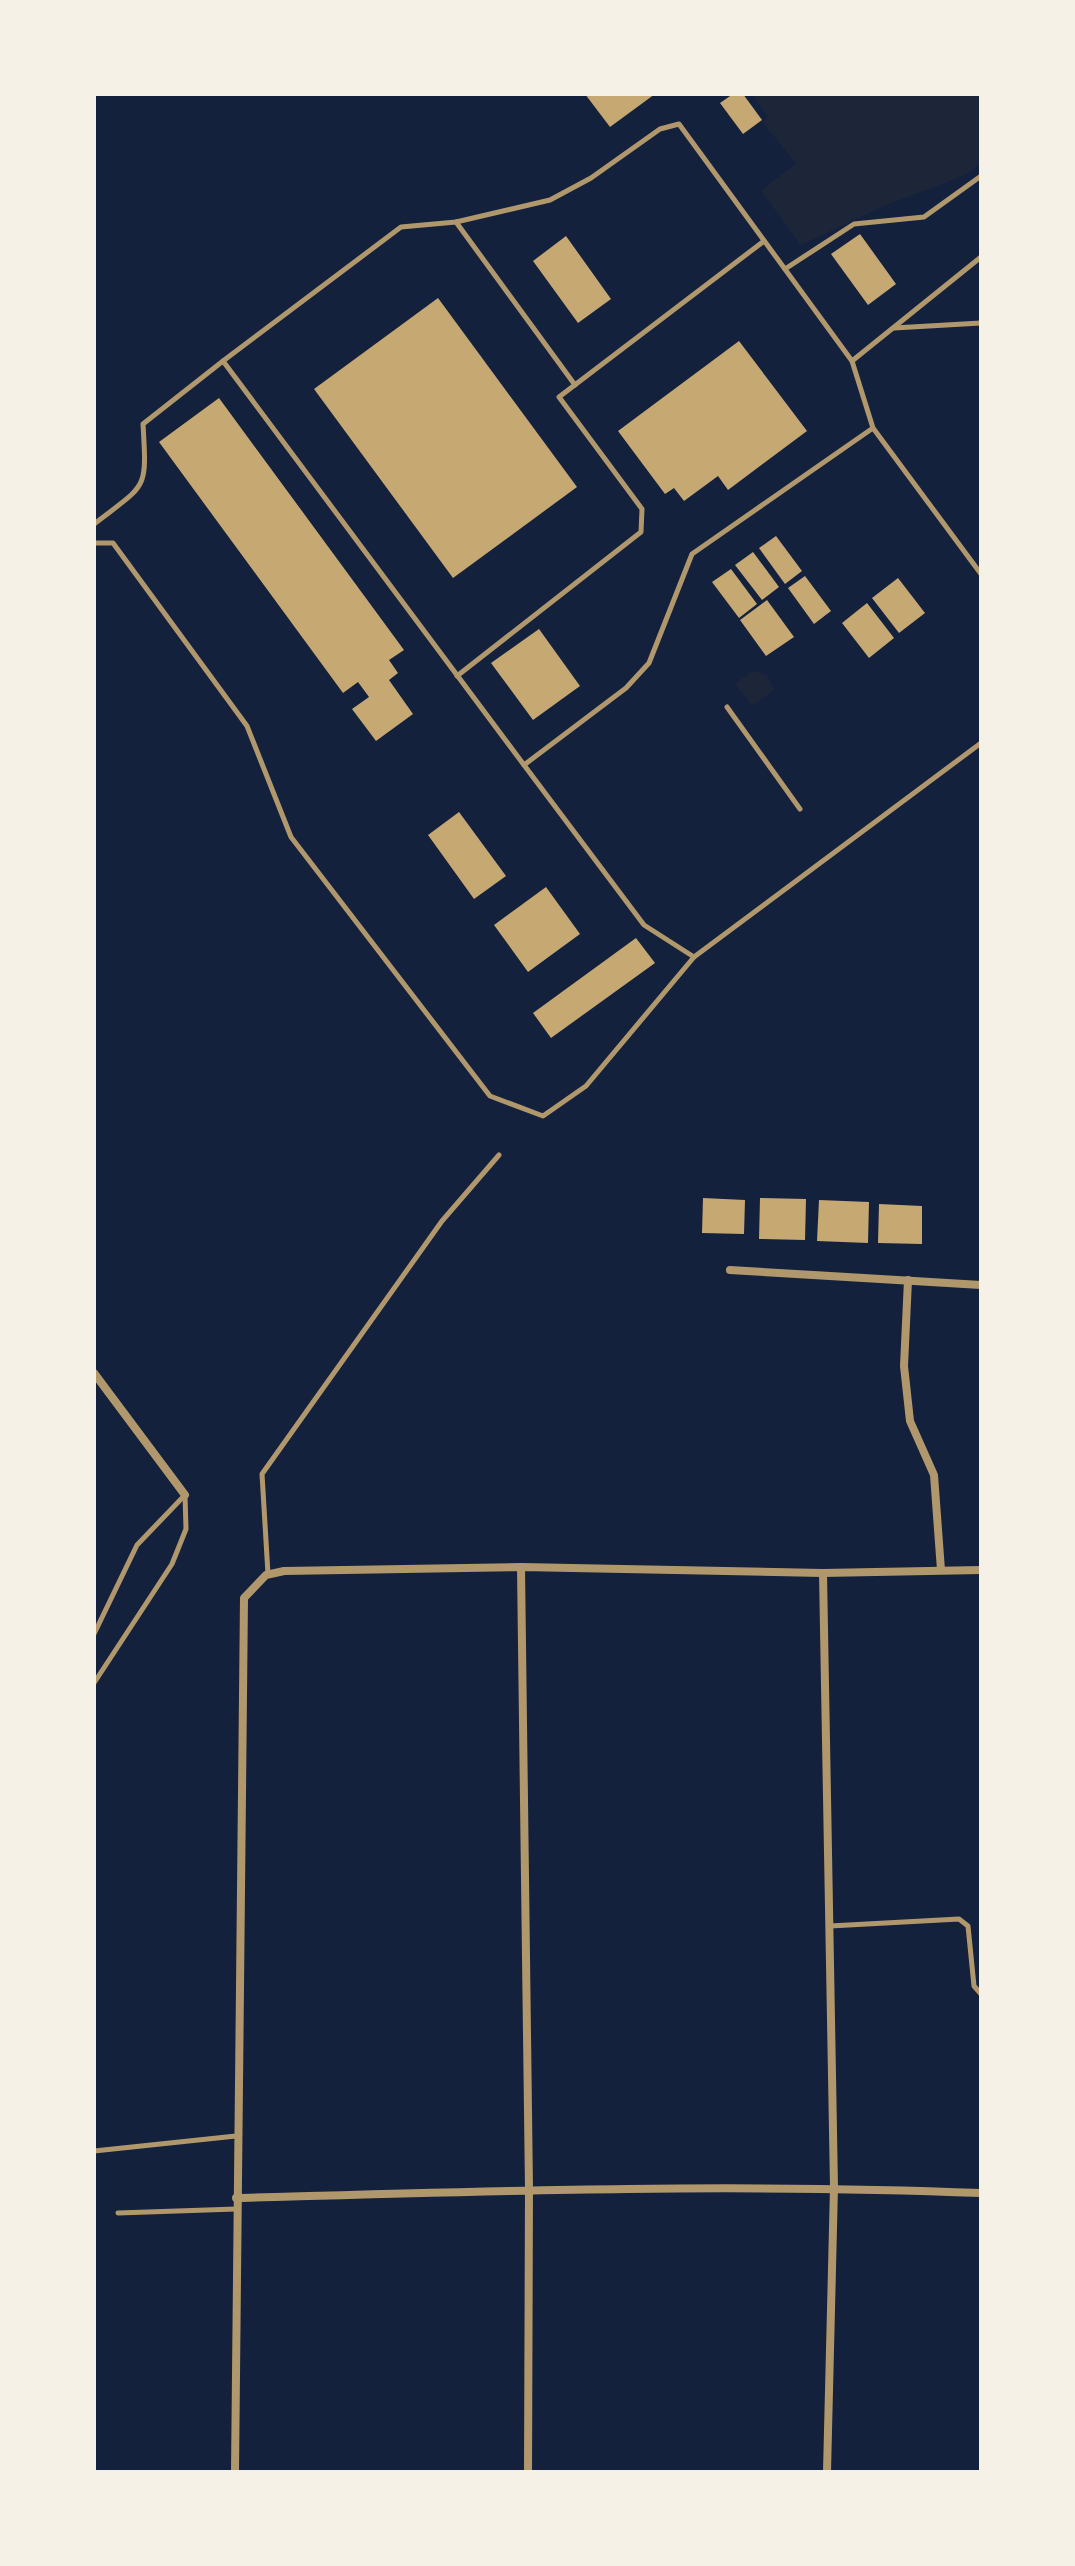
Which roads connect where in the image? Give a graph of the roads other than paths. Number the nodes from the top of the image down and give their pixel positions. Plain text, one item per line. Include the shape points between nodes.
1 (981, 176) edge
2 (456, 222) junction
3 (764, 241) junction
4 (981, 257) edge
5 (785, 269) junction
6 (981, 323) edge
7 (893, 328) junction
8 (223, 361) junction
9 (852, 361) junction
10 (575, 385) junction
11 (873, 428) junction
12 (94, 524) edge
13 (94, 543) edge
14 (981, 574) edge
15 (457, 676) junction
16 (727, 707) dead end
17 (981, 743) edge
18 (524, 765) junction
19 (800, 809) dead end
20 (694, 957) junction
21 (499, 1155) dead end
22 (730, 1270) dead end
23 (908, 1280) junction
24 (981, 1285) edge
25 (94, 1373) edge
26 (185, 1495) junction
27 (521, 1567) junction
28 (941, 1570) junction
29 (981, 1570) edge
30 (823, 1573) junction
31 (268, 1575) junction
32 (94, 1634) edge
33 (94, 1683) edge
34 (830, 1926) junction
35 (981, 1994) edge
36 (236, 2136) junction
37 (94, 2151) edge
38 (834, 2187) junction
39 (529, 2189) junction
40 (981, 2193) edge
41 (236, 2198) junction
42 (236, 2209) junction
43 (118, 2213) dead end
44 (235, 2472) edge
45 (528, 2472) edge
46 (827, 2472) edge

1 - 5 lane via 924,217 854,224
2 - 3 lane via 550,200 660,129 679,124
2 - 8 lane via 401,227
2 - 10 lane
3 - 5 lane
3 - 10 lane
4 - 7 lane
5 - 9 lane
6 - 7 lane
7 - 9 lane
8 - 12 lane via 143,424 146,472 140,489
8 - 15 lane
9 - 11 lane
10 - 15 lane via 559,397 642,509 641,532
11 - 14 lane
11 - 18 lane via 692,554 649,663 626,688
13 - 20 lane via 113,543 247,726 291,837 490,1096 543,1116 586,1086
15 - 18 lane
16 - 19 lane
17 - 20 lane
18 - 20 lane via 644,925
21 - 31 lane via 442,1221 262,1474
22 - 23 street
23 - 24 street
23 - 28 street via 904,1366 910,1421 934,1475
25 - 26 street
26 - 32 lane via 137,1545
26 - 33 lane via 186,1529 172,1564
27 - 30 street
27 - 31 street
27 - 39 street
28 - 29 street
28 - 30 street
30 - 34 street
31 - 36 street via 244,1598
34 - 35 lane via 959,1919 968,1926 974,1986
34 - 38 street
36 - 37 lane
36 - 41 street
38 - 39 street
38 - 40 street
38 - 46 street
39 - 41 street
39 - 45 street
41 - 42 street
42 - 43 lane
42 - 44 street

